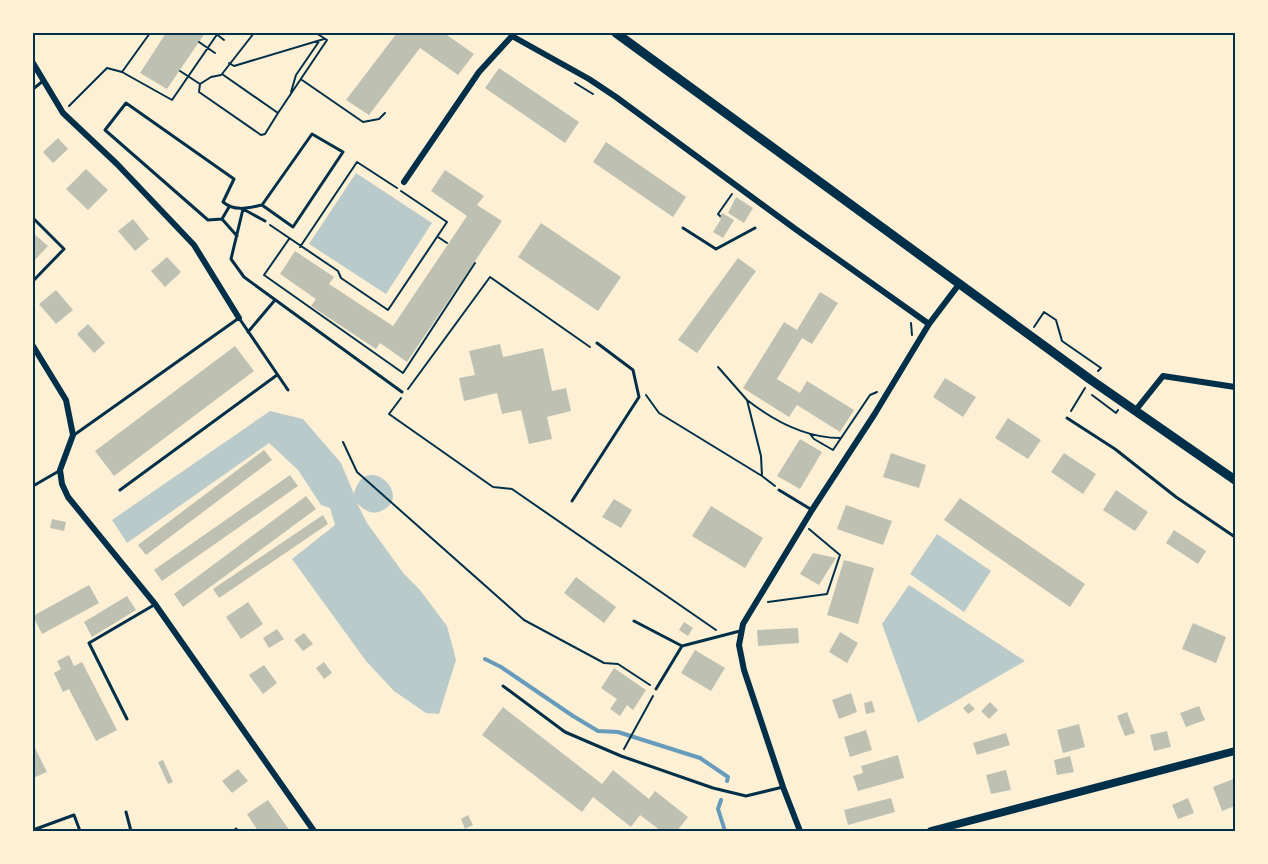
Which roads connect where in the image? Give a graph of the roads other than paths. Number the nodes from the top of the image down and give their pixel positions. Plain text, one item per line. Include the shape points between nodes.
1 (616, 33) edge
2 (33, 63) edge
3 (43, 81) junction
4 (33, 89) edge
5 (404, 182) dead end
6 (262, 205) junction
7 (229, 207) junction
8 (243, 209) junction
9 (33, 218) edge
10 (222, 219) junction
11 (265, 221) road end
12 (683, 228) dead end
13 (755, 228) dead end
14 (237, 236) junction
15 (33, 281) edge
16 (960, 283) junction
17 (275, 300) junction
18 (238, 318) junction
19 (929, 324) junction
20 (248, 332) junction
21 (597, 343) dead end
22 (33, 346) edge
23 (277, 375) junction
24 (1235, 387) edge
25 (288, 390) dead end
26 (402, 392) dead end
27 (1135, 411) junction
28 (1067, 418) dead end
29 (73, 435) junction
30 (60, 470) junction
31 (1235, 480) edge
32 (33, 486) edge
33 (120, 490) dead end
34 (779, 490) road end
35 (572, 501) dead end
36 (812, 510) junction
37 (1235, 537) edge
38 (155, 604) junction
39 (634, 621) dead end
40 (742, 631) junction
41 (682, 646) junction
42 (503, 686) dead end
43 (656, 689) road end
44 (127, 719) dead end
45 (1235, 751) edge
46 (783, 787) junction
47 (126, 812) dead end
48 (33, 830) edge
49 (80, 831) edge
50 (132, 831) edge
51 (314, 831) edge
52 (800, 831) edge
53 (931, 831) edge

1 - 16 main road
2 - 3 street
3 - 4 lane
3 - 18 street via 63,113 194,245
5 - 19 street via 479,72 512,36 616,97
6 - 6 lane via 312,134 343,153 293,227
6 - 8 lane
7 - 8 lane
7 - 10 lane
7 - 10 lane via 223,202 234,178 126,103 105,130 208,220
8 - 11 lane
8 - 14 lane
9 - 15 lane via 64,249
10 - 14 lane
12 - 13 lane via 716,249
14 - 17 lane via 231,259 244,277
16 - 19 street
16 - 27 main road
17 - 20 lane
17 - 26 lane
18 - 20 lane
18 - 29 lane
19 - 36 street
20 - 23 lane
21 - 35 lane via 633,370 639,397
22 - 29 street via 66,400
23 - 25 lane
23 - 33 lane
24 - 27 street via 1163,376
27 - 31 main road
28 - 37 lane
29 - 30 street
30 - 32 lane
30 - 38 street via 68,497
34 - 36 lane
36 - 40 street
38 - 44 lane via 89,643
38 - 51 street
39 - 41 lane
40 - 41 lane
40 - 46 street via 739,645 744,670
41 - 43 lane
42 - 46 lane via 565,732 621,756 746,796
45 - 53 street
46 - 52 street
47 - 50 lane
48 - 49 lane via 74,815

